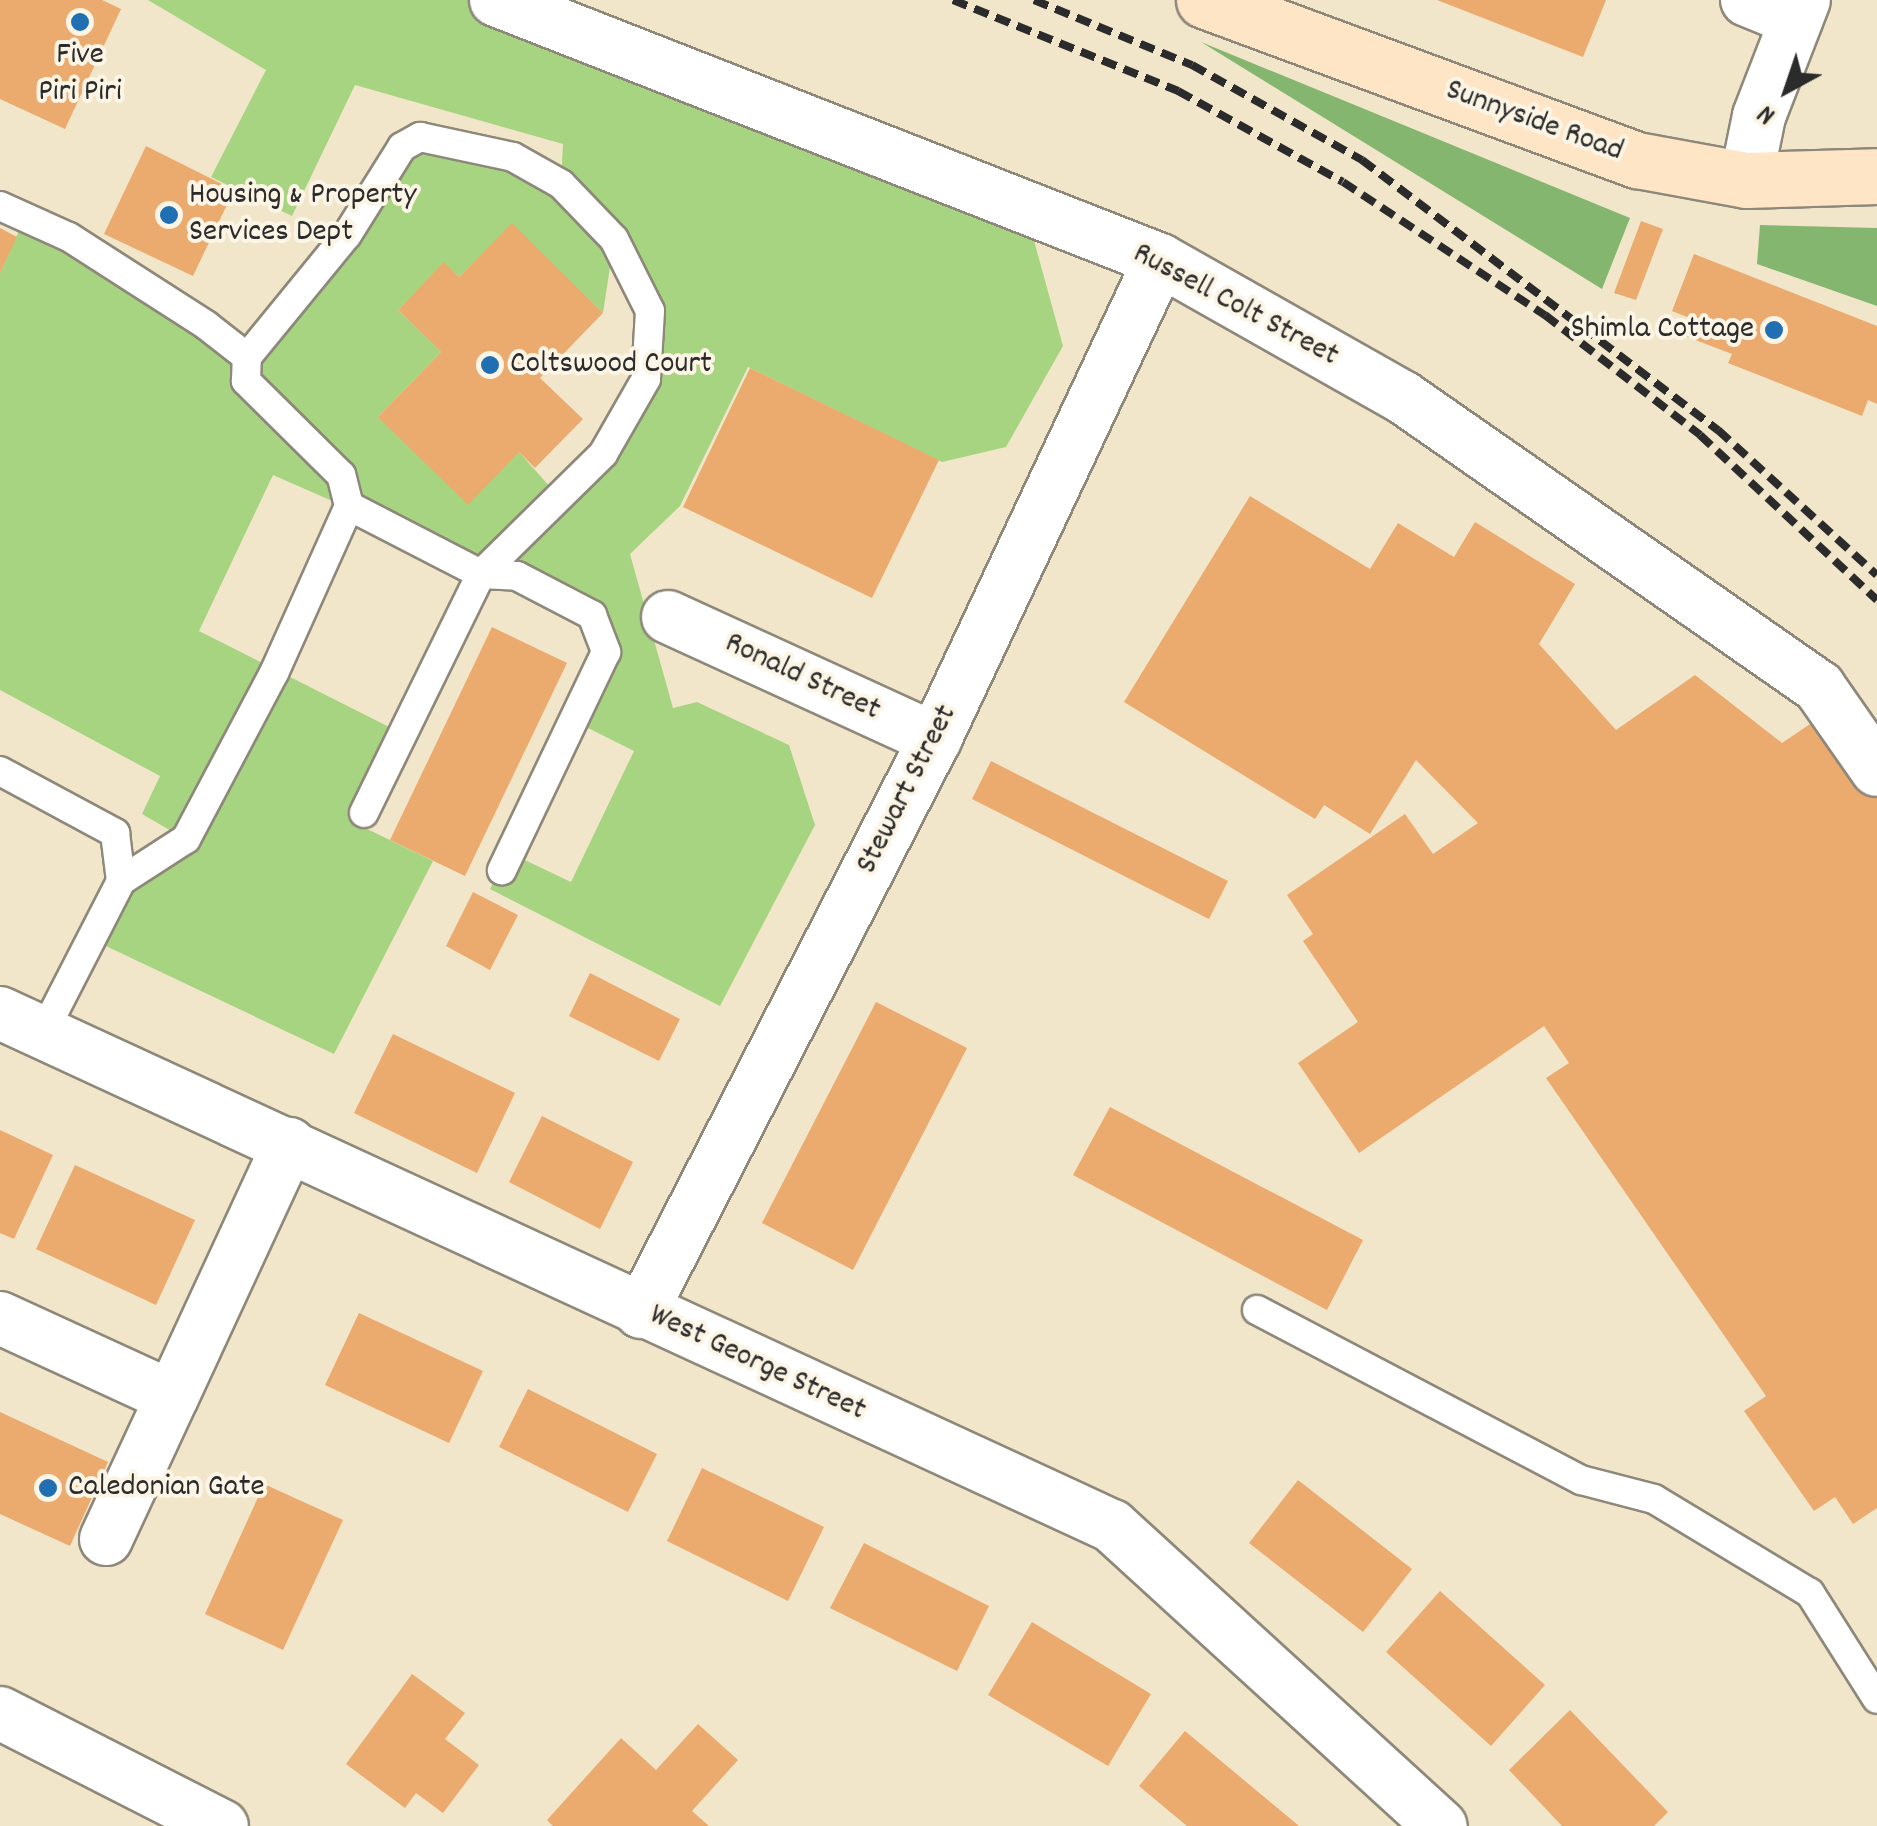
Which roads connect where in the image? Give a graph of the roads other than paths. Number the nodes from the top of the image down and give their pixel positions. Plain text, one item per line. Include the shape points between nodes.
1 (496, 0) edge
2 (1204, 0) edge
3 (1747, 0) edge
4 (1800, 10) edge
5 (1877, 176) edge
6 (1746, 180) junction
7 (0, 206) edge
8 (1160, 260) junction
9 (247, 357) junction
10 (349, 506) junction
11 (481, 574) junction
12 (668, 617) dead end
13 (935, 739) junction
14 (1877, 770) edge
15 (0, 772) edge
16 (364, 813) dead end
17 (502, 870) dead end
18 (121, 881) junction
19 (22, 1022) edge
20 (289, 1144) junction
21 (1256, 1310) dead end
22 (641, 1312) junction
23 (0, 1318) edge
24 (172, 1398) junction
25 (106, 1539) dead end
26 (1877, 1699) edge
27 (0, 1712) edge
28 (222, 1826) edge
29 (1441, 1826) edge

1 - 8 street, Russell Colt Street
2 - 6 main road, Sunnyside Road via 1636,160
3 - 4 street
4 - 6 street via 1760,116
5 - 6 main road, Sunnyside Road
7 - 9 lane via 69,237
8 - 13 street, Stewart Street
8 - 14 street, Russell Colt Street via 1404,398 1819,687
9 - 10 lane via 246,381 340,475
9 - 11 lane via 347,235 402,147 420,137 513,157 561,184 614,239 650,310 646,379 603,454
10 - 11 lane
10 - 18 lane via 274,672 186,839
11 - 16 lane
11 - 17 lane via 517,576 592,615 606,652
12 - 13 street, Ronald Street
13 - 22 street, Stewart Street
15 - 18 lane via 115,833
18 - 19 lane
19 - 20 street, West George Street
20 - 22 street, West George Street
20 - 24 street
21 - 26 lane via 1580,1480 1654,1499 1810,1593
22 - 29 street, West George Street via 1112,1526
23 - 24 street
24 - 25 street
27 - 28 street

